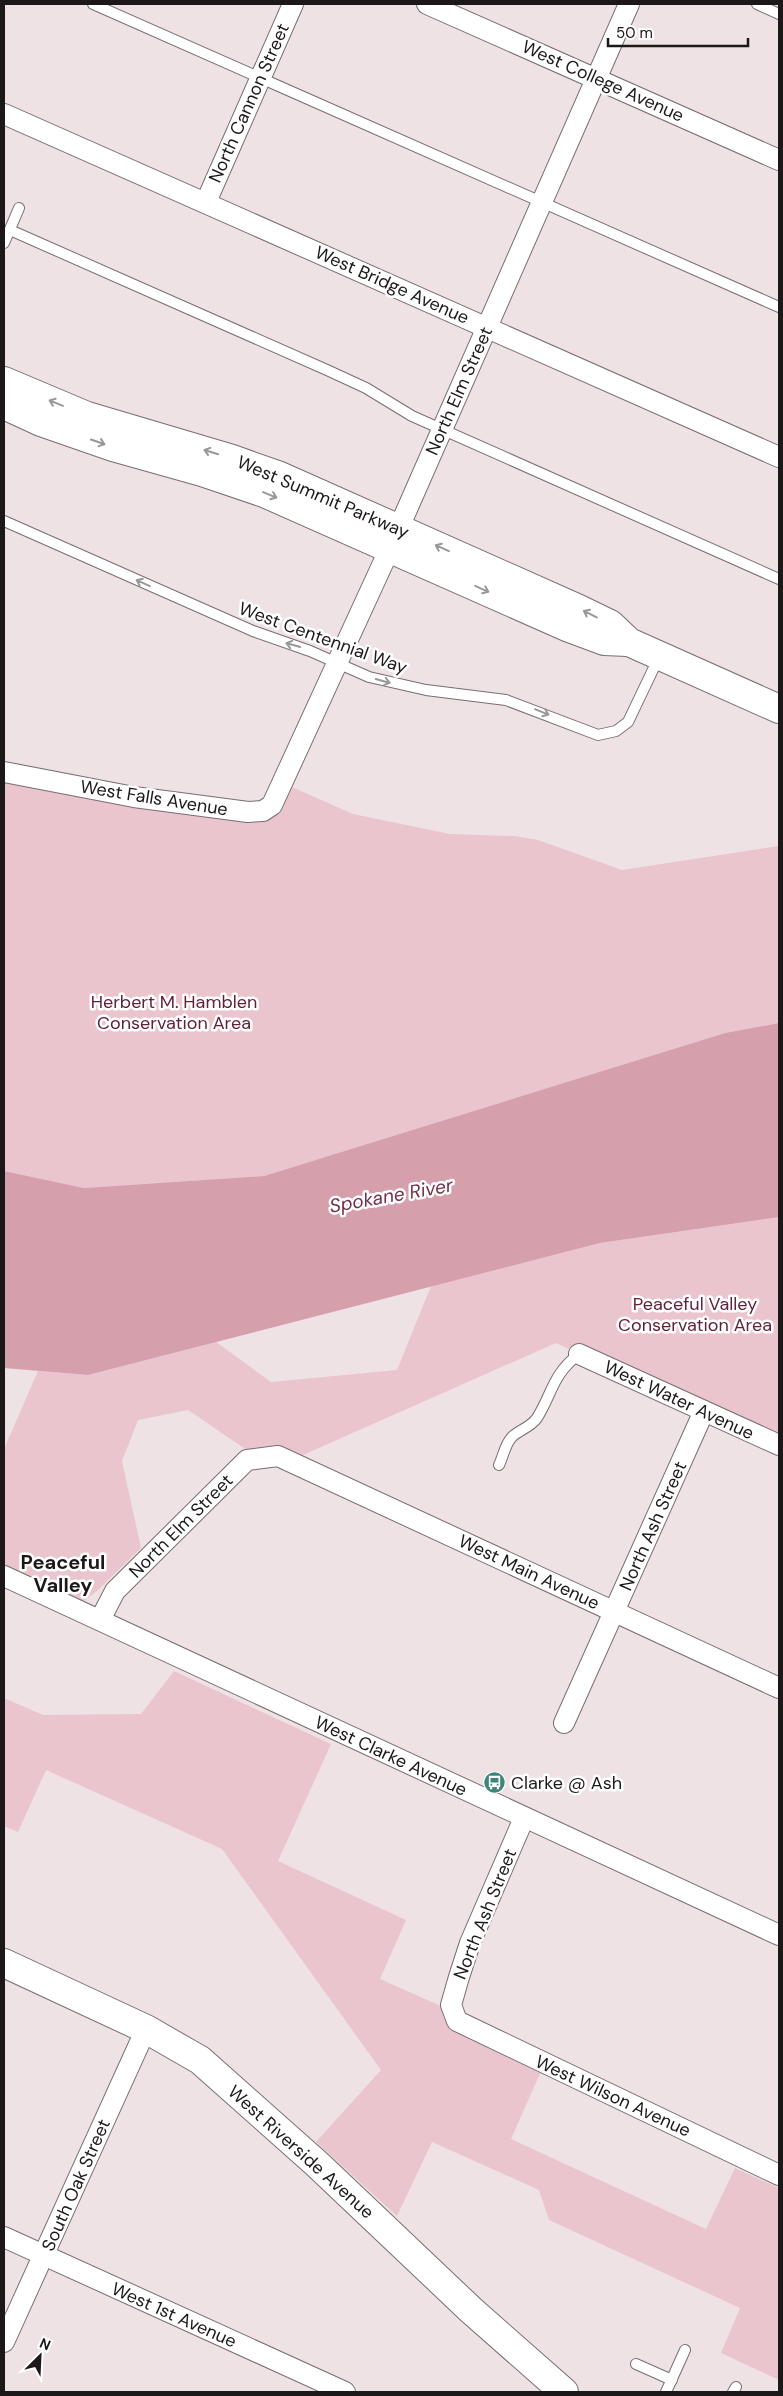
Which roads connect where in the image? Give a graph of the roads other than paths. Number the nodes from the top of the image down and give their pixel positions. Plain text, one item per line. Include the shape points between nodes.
1 (94, 4) edge
2 (293, 4) edge
3 (427, 4) edge
4 (629, 4) edge
5 (757, 4) edge
6 (779, 14) edge
7 (261, 78) junction
8 (595, 78) junction
9 (4, 114) edge
10 (779, 160) edge
11 (206, 202) junction
12 (543, 202) junction
13 (20, 208) dead end
14 (10, 230) junction
15 (4, 243) edge
16 (779, 307) edge
17 (487, 328) junction
18 (4, 381) edge
19 (4, 405) edge
20 (442, 429) junction
21 (779, 457) edge
22 (4, 521) edge
23 (394, 538) junction
24 (779, 579) edge
25 (660, 656) junction
26 (338, 664) junction
27 (779, 709) edge
28 (4, 772) edge
29 (286, 778) joint
30 (579, 1354) joint
31 (704, 1411) junction
32 (779, 1445) edge
33 (278, 1456) joint
34 (499, 1465) dead end
35 (4, 1576) edge
36 (614, 1612) junction
37 (100, 1620) junction
38 (779, 1688) edge
39 (564, 1723) dead end
40 (524, 1818) junction
41 (779, 1935) edge
42 (4, 1963) edge
43 (452, 2010) joint
44 (146, 2029) junction
45 (779, 2175) edge
46 (4, 2237) edge
47 (44, 2255) junction
48 (4, 2342) edge
49 (685, 2350) dead end
50 (636, 2364) dead end
51 (672, 2380) junction
52 (345, 2392) edge
53 (564, 2392) edge
54 (666, 2392) edge

1 - 7 lane
2 - 7 street, North Cannon Street
3 - 8 street, West College Avenue
4 - 8 street, North Elm Street
5 - 6 lane
7 - 11 street, North Cannon Street
7 - 12 lane
8 - 10 street, West College Avenue
8 - 12 street, North Elm Street
9 - 11 street, West Bridge Avenue
11 - 17 street, West Bridge Avenue
12 - 16 lane
12 - 17 street, North Elm Street
13 - 14 lane
14 - 15 lane
14 - 20 lane via 327,370
17 - 20 street, North Elm Street
17 - 21 street, West Bridge Avenue
23 -> 18 street, West Summit Parkway via 257,467 95,418
19 -> 23 street, West Summit Parkway via 113,448 202,472
20 - 23 street, North Elm Street
20 - 24 lane
26 -> 22 lane, West Centennial Way via 253,631
23 - 25 street, West Summit Parkway via 579,609 610,624 629,642
23 - 26 street, North Elm Street
26 -> 25 lane, West Centennial Way via 402,686 506,700 587,732 603,735 620,729 631,718
25 - 27 street, West Summit Parkway
26 - 29 street, North Elm Street
28 - 29 street, West Falls Avenue via 134,796 248,812 269,808
30 - 31 street, West Water Avenue
30 - 34 lane via 557,1376 531,1426 513,1436
31 - 32 street, West Water Avenue
31 - 36 street, North Ash Street
33 - 36 street, West Main Avenue
33 - 37 street, North Elm Street via 247,1460 115,1591
35 - 37 street, West Clarke Avenue
36 - 38 street, West Main Avenue
36 - 39 street, North Ash Street
37 - 40 street, West Clarke Avenue
40 - 41 street, West Clarke Avenue
40 - 43 street, North Ash Street via 470,1944 452,1998
42 - 44 street, West Riverside Avenue
43 - 45 street, West Wilson Avenue via 457,2021 469,2028
44 - 47 street, South Oak Street
44 - 53 street, West Riverside Avenue via 200,2060
46 - 47 street, West 1st Avenue
47 - 48 street, South Oak Street
47 - 52 street, West 1st Avenue
49 - 51 lane
50 - 51 lane
51 - 54 lane

